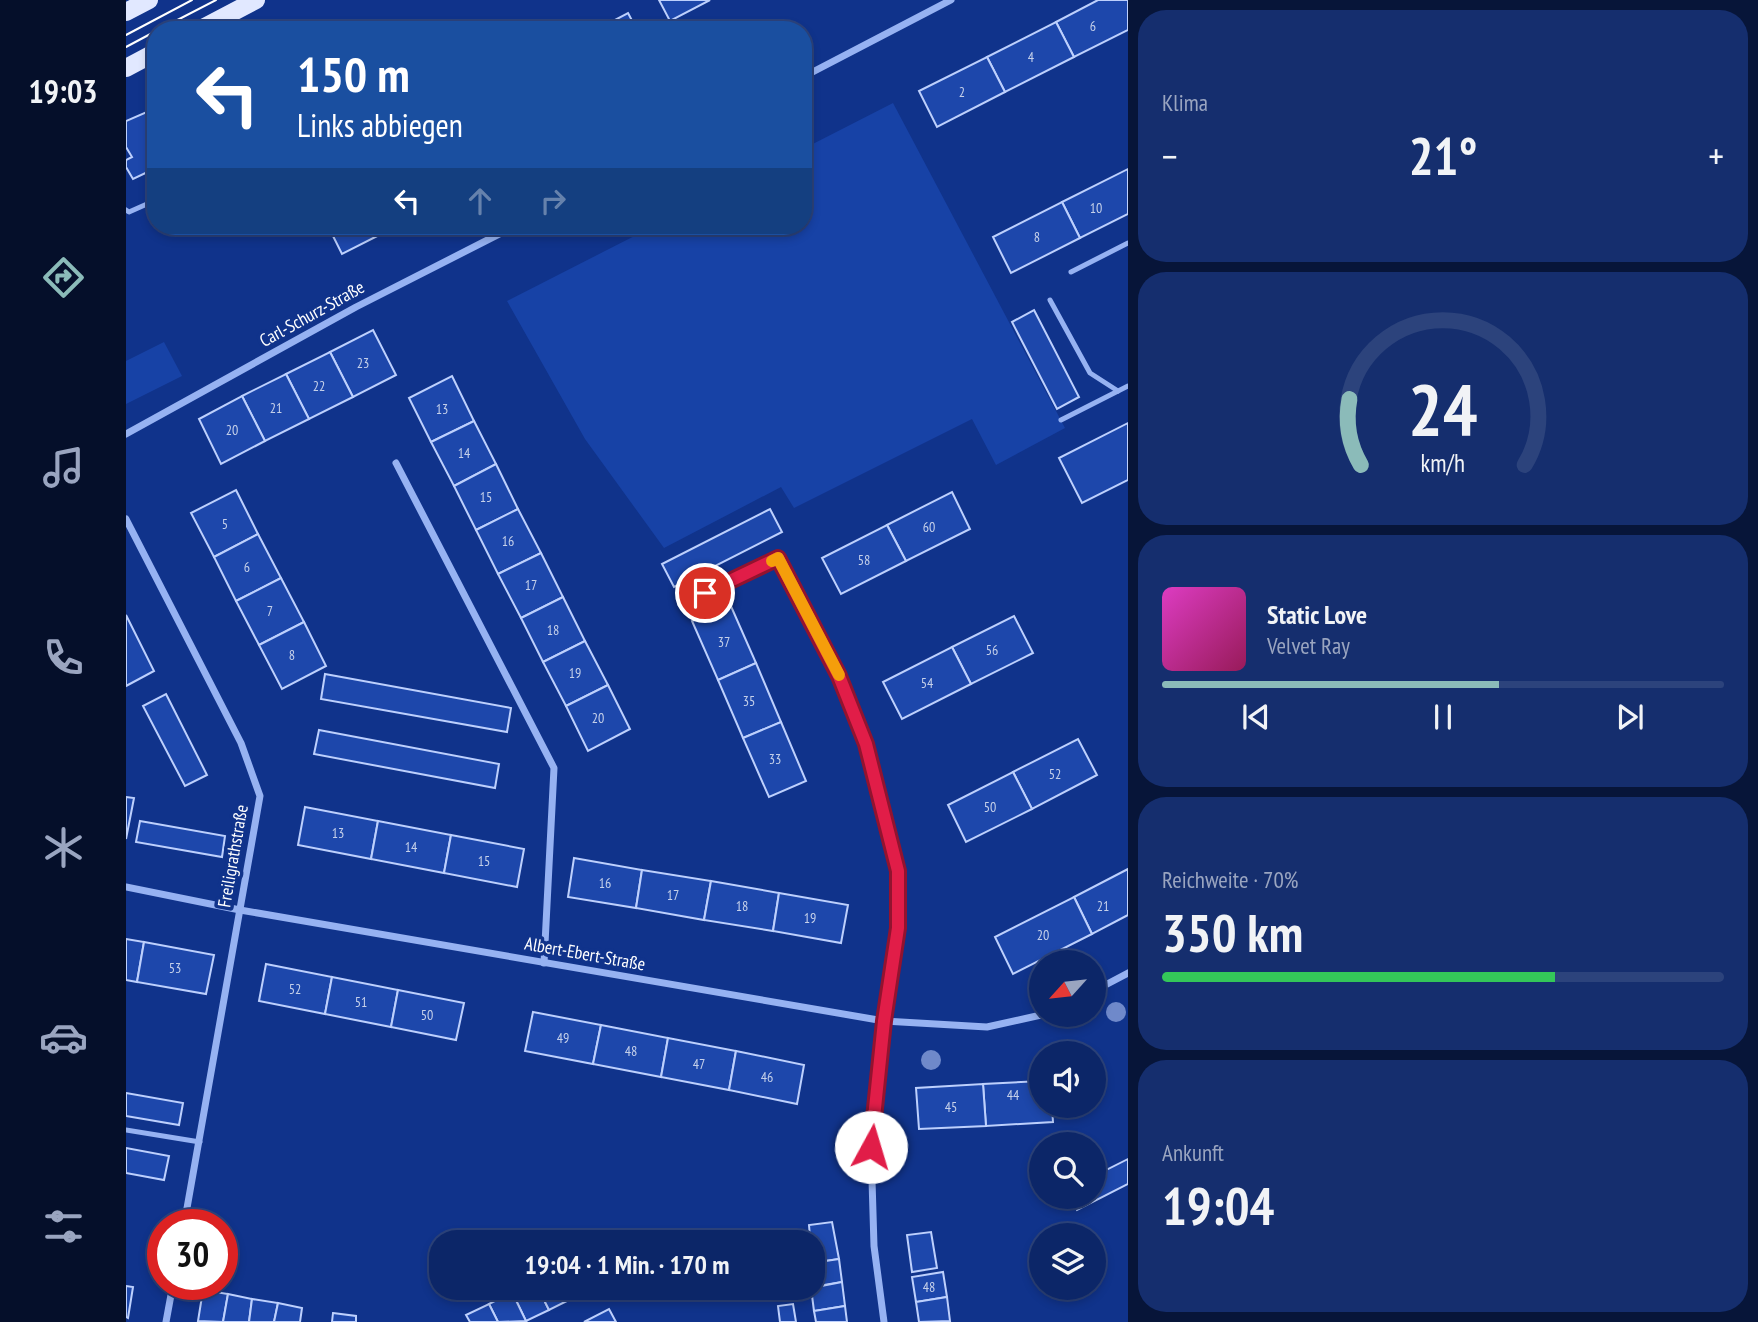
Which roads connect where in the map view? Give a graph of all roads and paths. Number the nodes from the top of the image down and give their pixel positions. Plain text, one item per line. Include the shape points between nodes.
1 (149, 0) edge
2 (256, 0) edge
3 (951, 0) edge
4 (126, 12) edge
5 (216, 21) edge
6 (147, 57) edge
7 (126, 68) edge
8 (812, 72) edge
9 (147, 203) edge
10 (126, 210) edge
11 (496, 235) edge
12 (1128, 243) edge
13 (1071, 272) dead end
14 (1050, 300) dead end
15 (1128, 386) edge
16 (1118, 391) junction
17 (1061, 420) dead end
18 (126, 434) edge
19 (396, 463) dead end
20 (126, 519) edge
21 (778, 558) joint
22 (680, 605) dead end
23 (126, 887) edge
24 (240, 910) junction
25 (544, 963) junction
26 (1128, 973) edge
27 (1106, 985) edge
28 (1029, 1018) edge
29 (884, 1021) junction
30 (126, 1130) edge
31 (200, 1142) junction
32 (187, 1209) edge
33 (170, 1300) edge
34 (166, 1322) edge
35 (884, 1322) edge

1 - 4 main road
2 - 5 main road
3 - 8 street
6 - 7 main road
9 - 10 lane
11 - 18 street, Carl-Schurz-Straße
12 - 13 lane
14 - 16 lane via 1090,373
15 - 16 lane
16 - 17 lane
19 - 25 street via 554,768
20 - 24 street, Freiligrathstraße via 241,743 260,796
21 - 22 lane
21 - 29 street via 839,676 866,744 885,812 898,871 898,928
23 - 24 street, Albert-Ebert-Straße
24 - 25 street, Albert-Ebert-Straße
24 - 31 street, Freiligrathstraße
25 - 29 street, Albert-Ebert-Straße
26 - 27 street
28 - 29 street, Albert-Ebert-Straße via 987,1027
29 - 35 street via 871,1147 874,1247
30 - 31 lane
31 - 32 street, Freiligrathstraße
33 - 34 street

